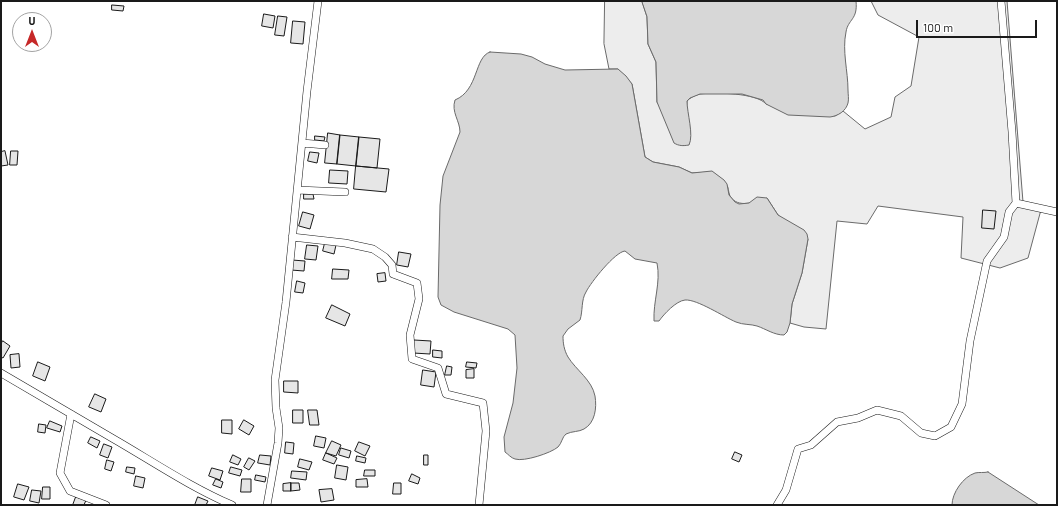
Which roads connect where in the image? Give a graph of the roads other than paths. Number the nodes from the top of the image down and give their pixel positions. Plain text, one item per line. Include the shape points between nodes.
1 (318, 1) edge
2 (1001, 1) edge
3 (302, 143) junction
4 (325, 145) dead end
5 (297, 190) junction
6 (345, 192) dead end
7 (1016, 203) junction
8 (1057, 212) edge
9 (292, 237) junction
10 (1, 373) edge
11 (72, 414) junction
12 (106, 505) edge
13 (232, 505) edge
14 (267, 505) edge
15 (479, 505) edge
16 (777, 505) edge

1 - 3 street
2 - 7 street
3 - 4 street
3 - 5 street
5 - 6 street
5 - 9 street
7 - 8 street
7 - 16 street via 1009,212 1004,237 987,261 970,341 962,404 951,427 935,436 921,433 901,416 877,410 858,418 836,422 811,445 798,449 786,490
9 - 14 street via 275,380 279,428
9 - 15 street via 373,249 392,265 393,274 416,283 419,299 410,335 412,359 438,368 446,394 484,403 486,431
10 - 11 street
11 - 12 street via 60,473 70,492
11 - 13 street via 206,494

